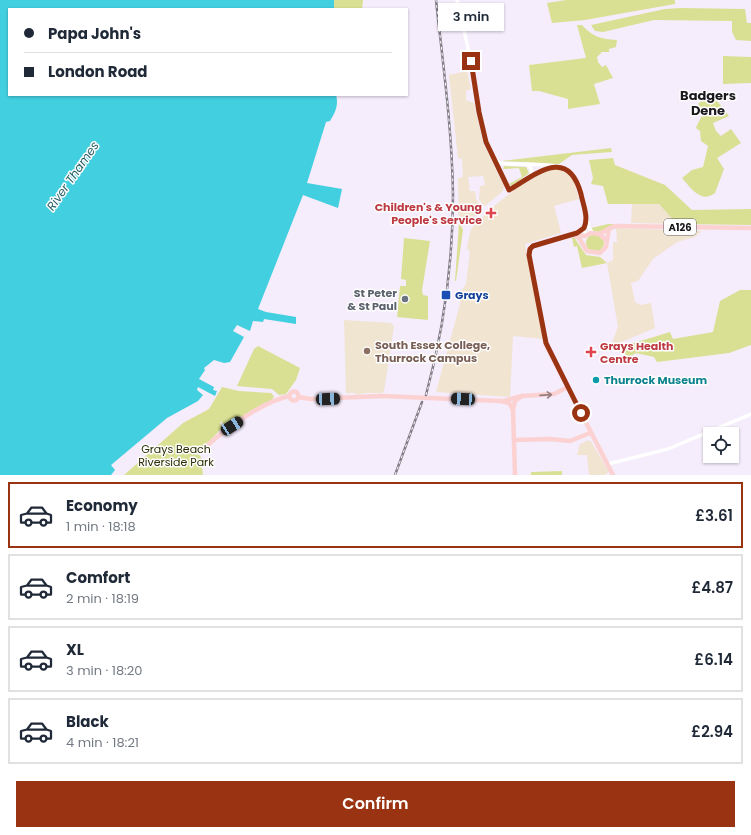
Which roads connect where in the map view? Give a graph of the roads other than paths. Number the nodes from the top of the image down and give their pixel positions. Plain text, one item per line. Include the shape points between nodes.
1 (457, 0) edge
2 (494, 160) junction
3 (504, 164) junction
4 (525, 164) junction
5 (561, 167) junction
6 (500, 172) junction
7 (532, 176) junction
8 (586, 213) junction
9 (585, 224) junction
10 (609, 228) junction
11 (751, 228) edge
12 (593, 233) junction
13 (572, 234) junction
14 (599, 234) junction
15 (585, 236) junction
16 (606, 240) junction
17 (584, 246) junction
18 (568, 387) junction
19 (522, 396) junction
20 (500, 401) junction
21 (513, 410) junction
22 (751, 414) edge
23 (590, 433) junction
24 (514, 440) junction
25 (202, 450) dead end
26 (608, 464) junction
27 (515, 475) edge
28 (613, 475) edge

1 - 2 street via 471,61 482,128
2 - 3 street
2 - 6 street
3 - 4 street
3 - 6 street via 500,166
4 - 5 street
4 - 7 street via 532,168
5 - 7 street via 546,169
5 - 8 street via 576,177
6 - 7 street via 509,190
8 - 9 street
8 - 12 street
9 - 13 street via 581,230
9 - 15 street
10 - 11 main road, A126
10 - 14 main road, A126
10 - 16 main road
12 - 14 main road
12 - 15 main road
13 - 15 main road
13 - 17 main road via 578,237
13 - 18 main road via 536,244 530,249 529,255 546,345
14 - 16 main road
15 - 17 main road
16 - 17 main road via 606,247 600,253 589,252
19 -> 18 main road via 554,394
18 - 23 main road
19 - 20 main road
19 - 21 main road via 515,402
20 - 21 main road via 509,404
20 - 25 main road via 393,397 311,399 298,397 297,393 293,392 244,418 221,433
21 - 24 main road
22 - 26 street via 668,449
23 - 24 main road via 570,442 550,439
23 - 26 main road
24 - 27 main road
26 - 28 main road

